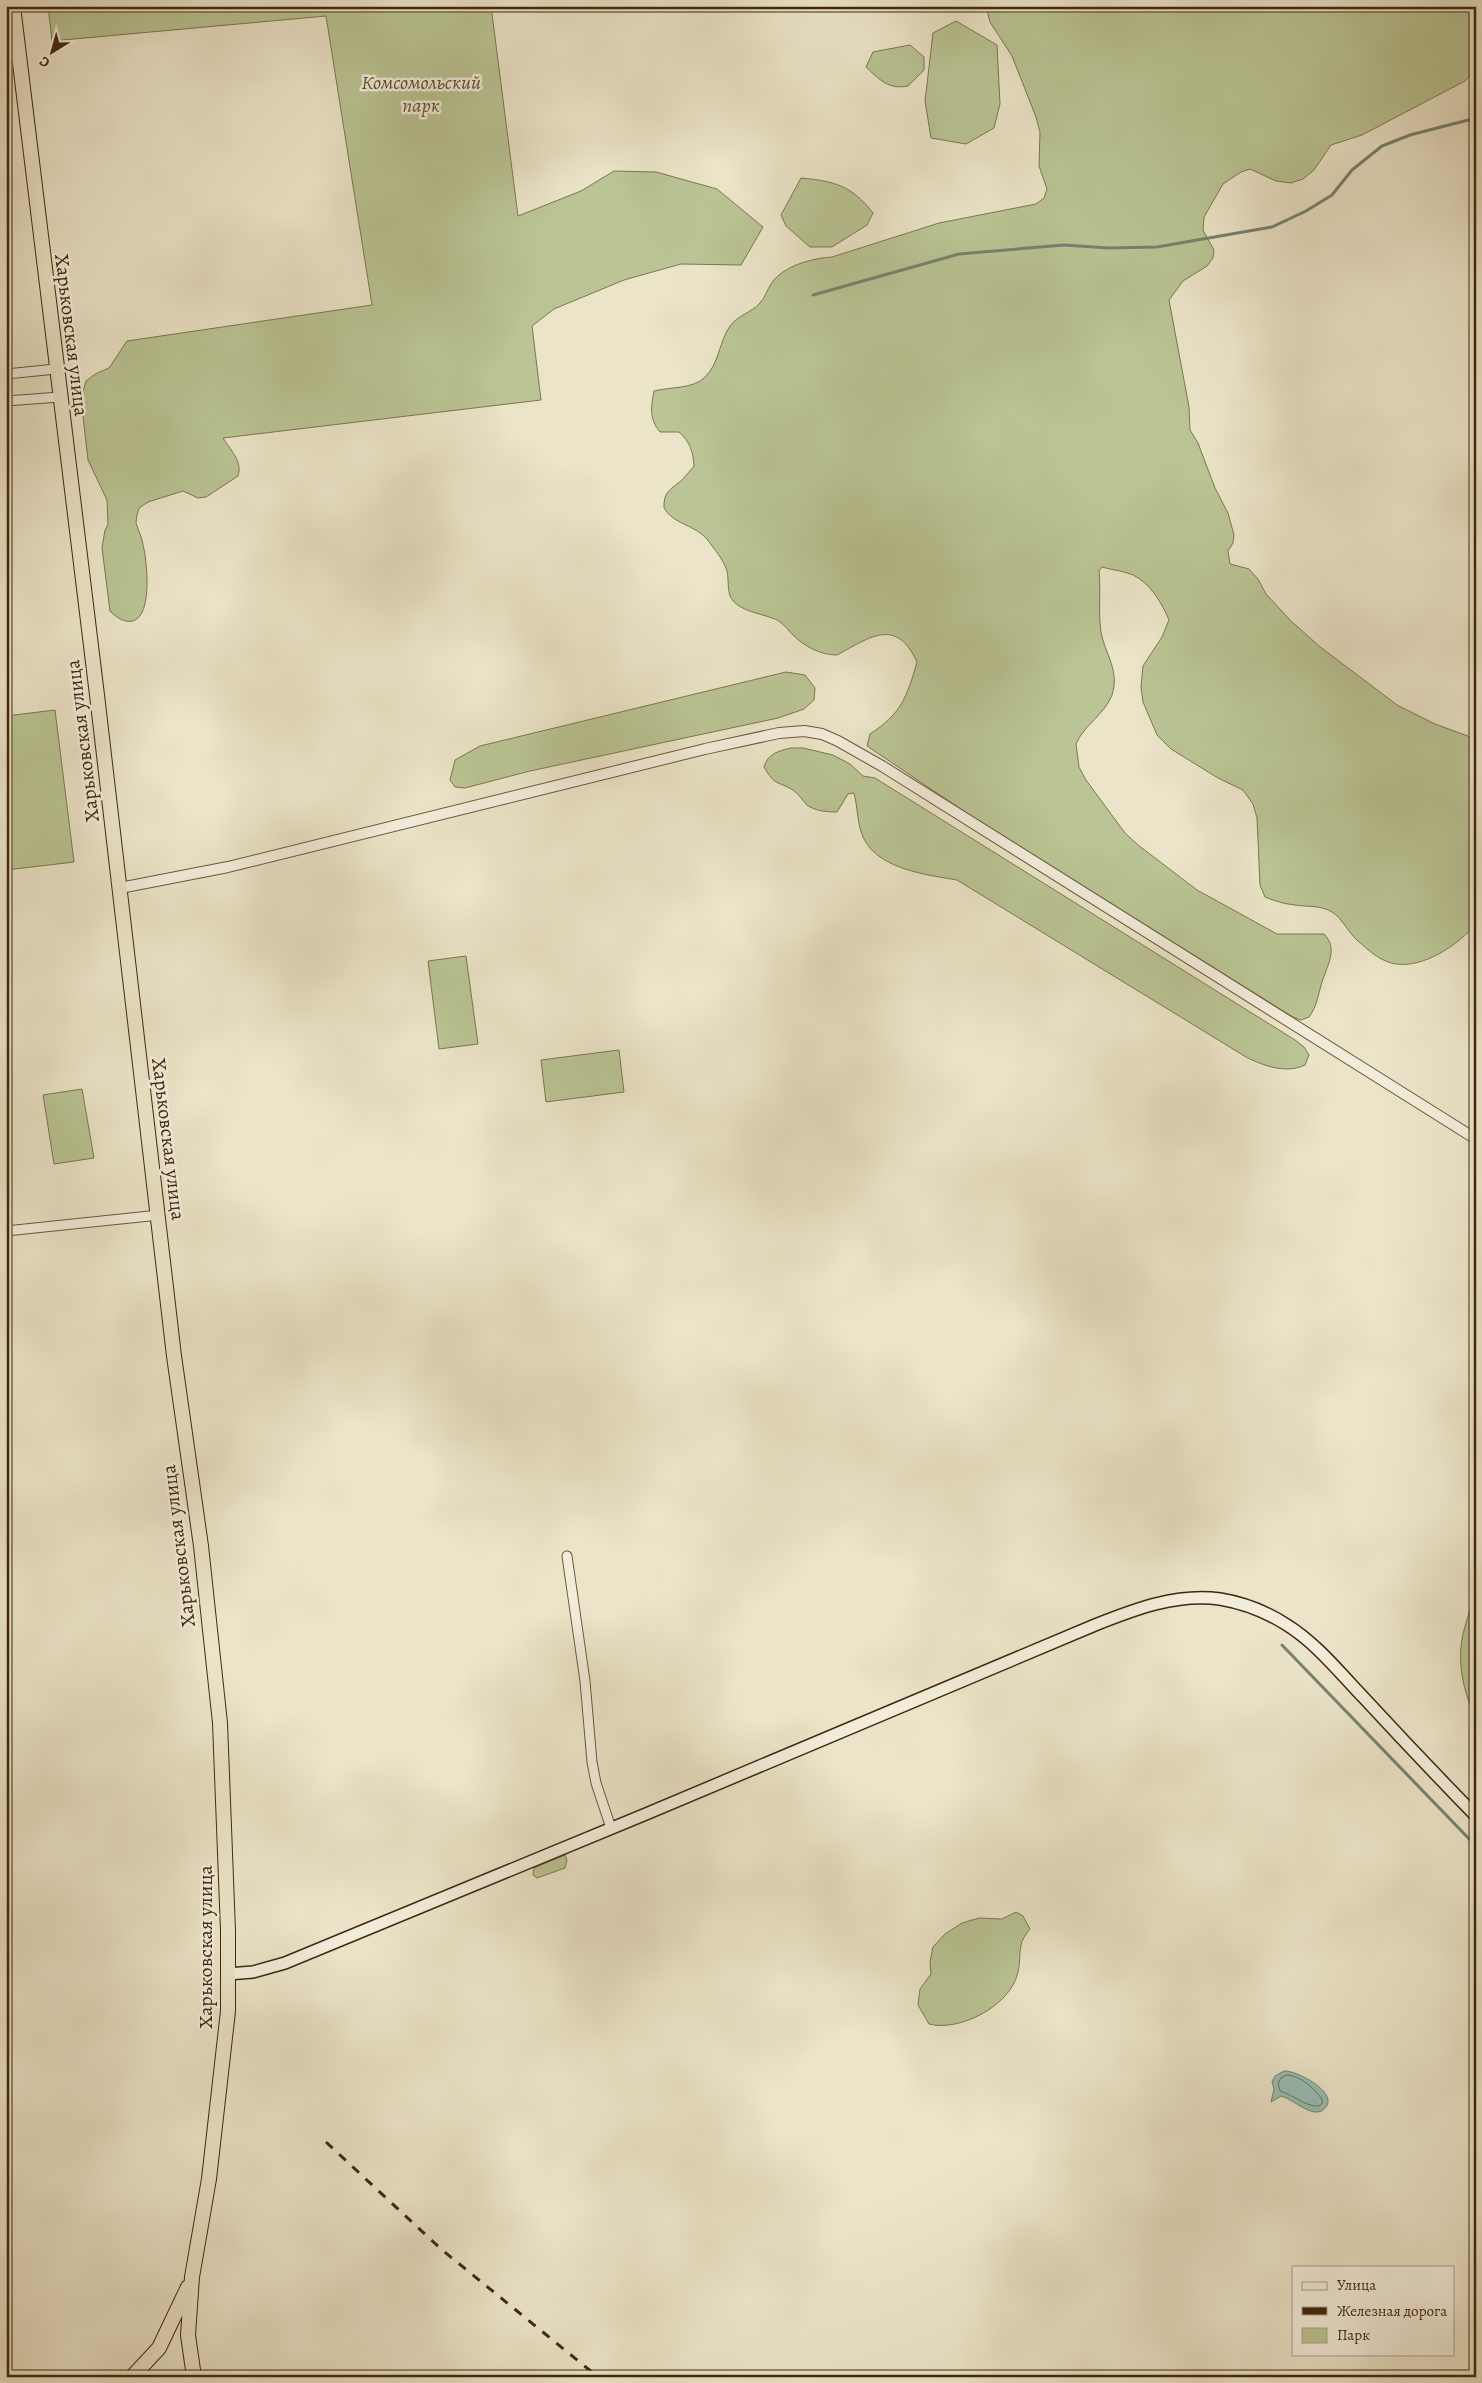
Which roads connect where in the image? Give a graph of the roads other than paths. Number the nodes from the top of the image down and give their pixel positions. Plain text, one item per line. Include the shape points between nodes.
1 (13, 6) edge
2 (12, 56) edge
3 (56, 369) junction
4 (6, 374) edge
5 (60, 396) junction
6 (6, 401) edge
7 (120, 888) junction
8 (1476, 1139) edge
9 (159, 1215) junction
10 (6, 1231) edge
11 (567, 1556) dead end
12 (1476, 1816) edge
13 (611, 1828) junction
14 (228, 1974) junction
15 (192, 2277) junction
16 (132, 2377) edge
17 (194, 2377) edge

1 - 2 highway, Харьковская улица
2 - 3 highway, Харьковская улица
3 - 4 street
3 - 5 highway, Харьковская улица
5 - 6 street
5 - 7 highway, Харьковская улица
7 - 8 street via 228,867 705,749 787,732 813,732 838,741 882,766
7 - 9 highway, Харьковская улица
9 - 10 street
9 - 14 highway, Харьковская улица via 220,1724
11 - 13 street via 585,1681 592,1762
12 - 13 main road via 1340,1673 1288,1625 1245,1604 1195,1598 1136,1608
13 - 14 main road via 285,1963 253,1972
14 - 15 highway, Харьковская улица via 226,2036 209,2179
15 - 16 highway via 163,2341
15 - 17 highway via 188,2335

